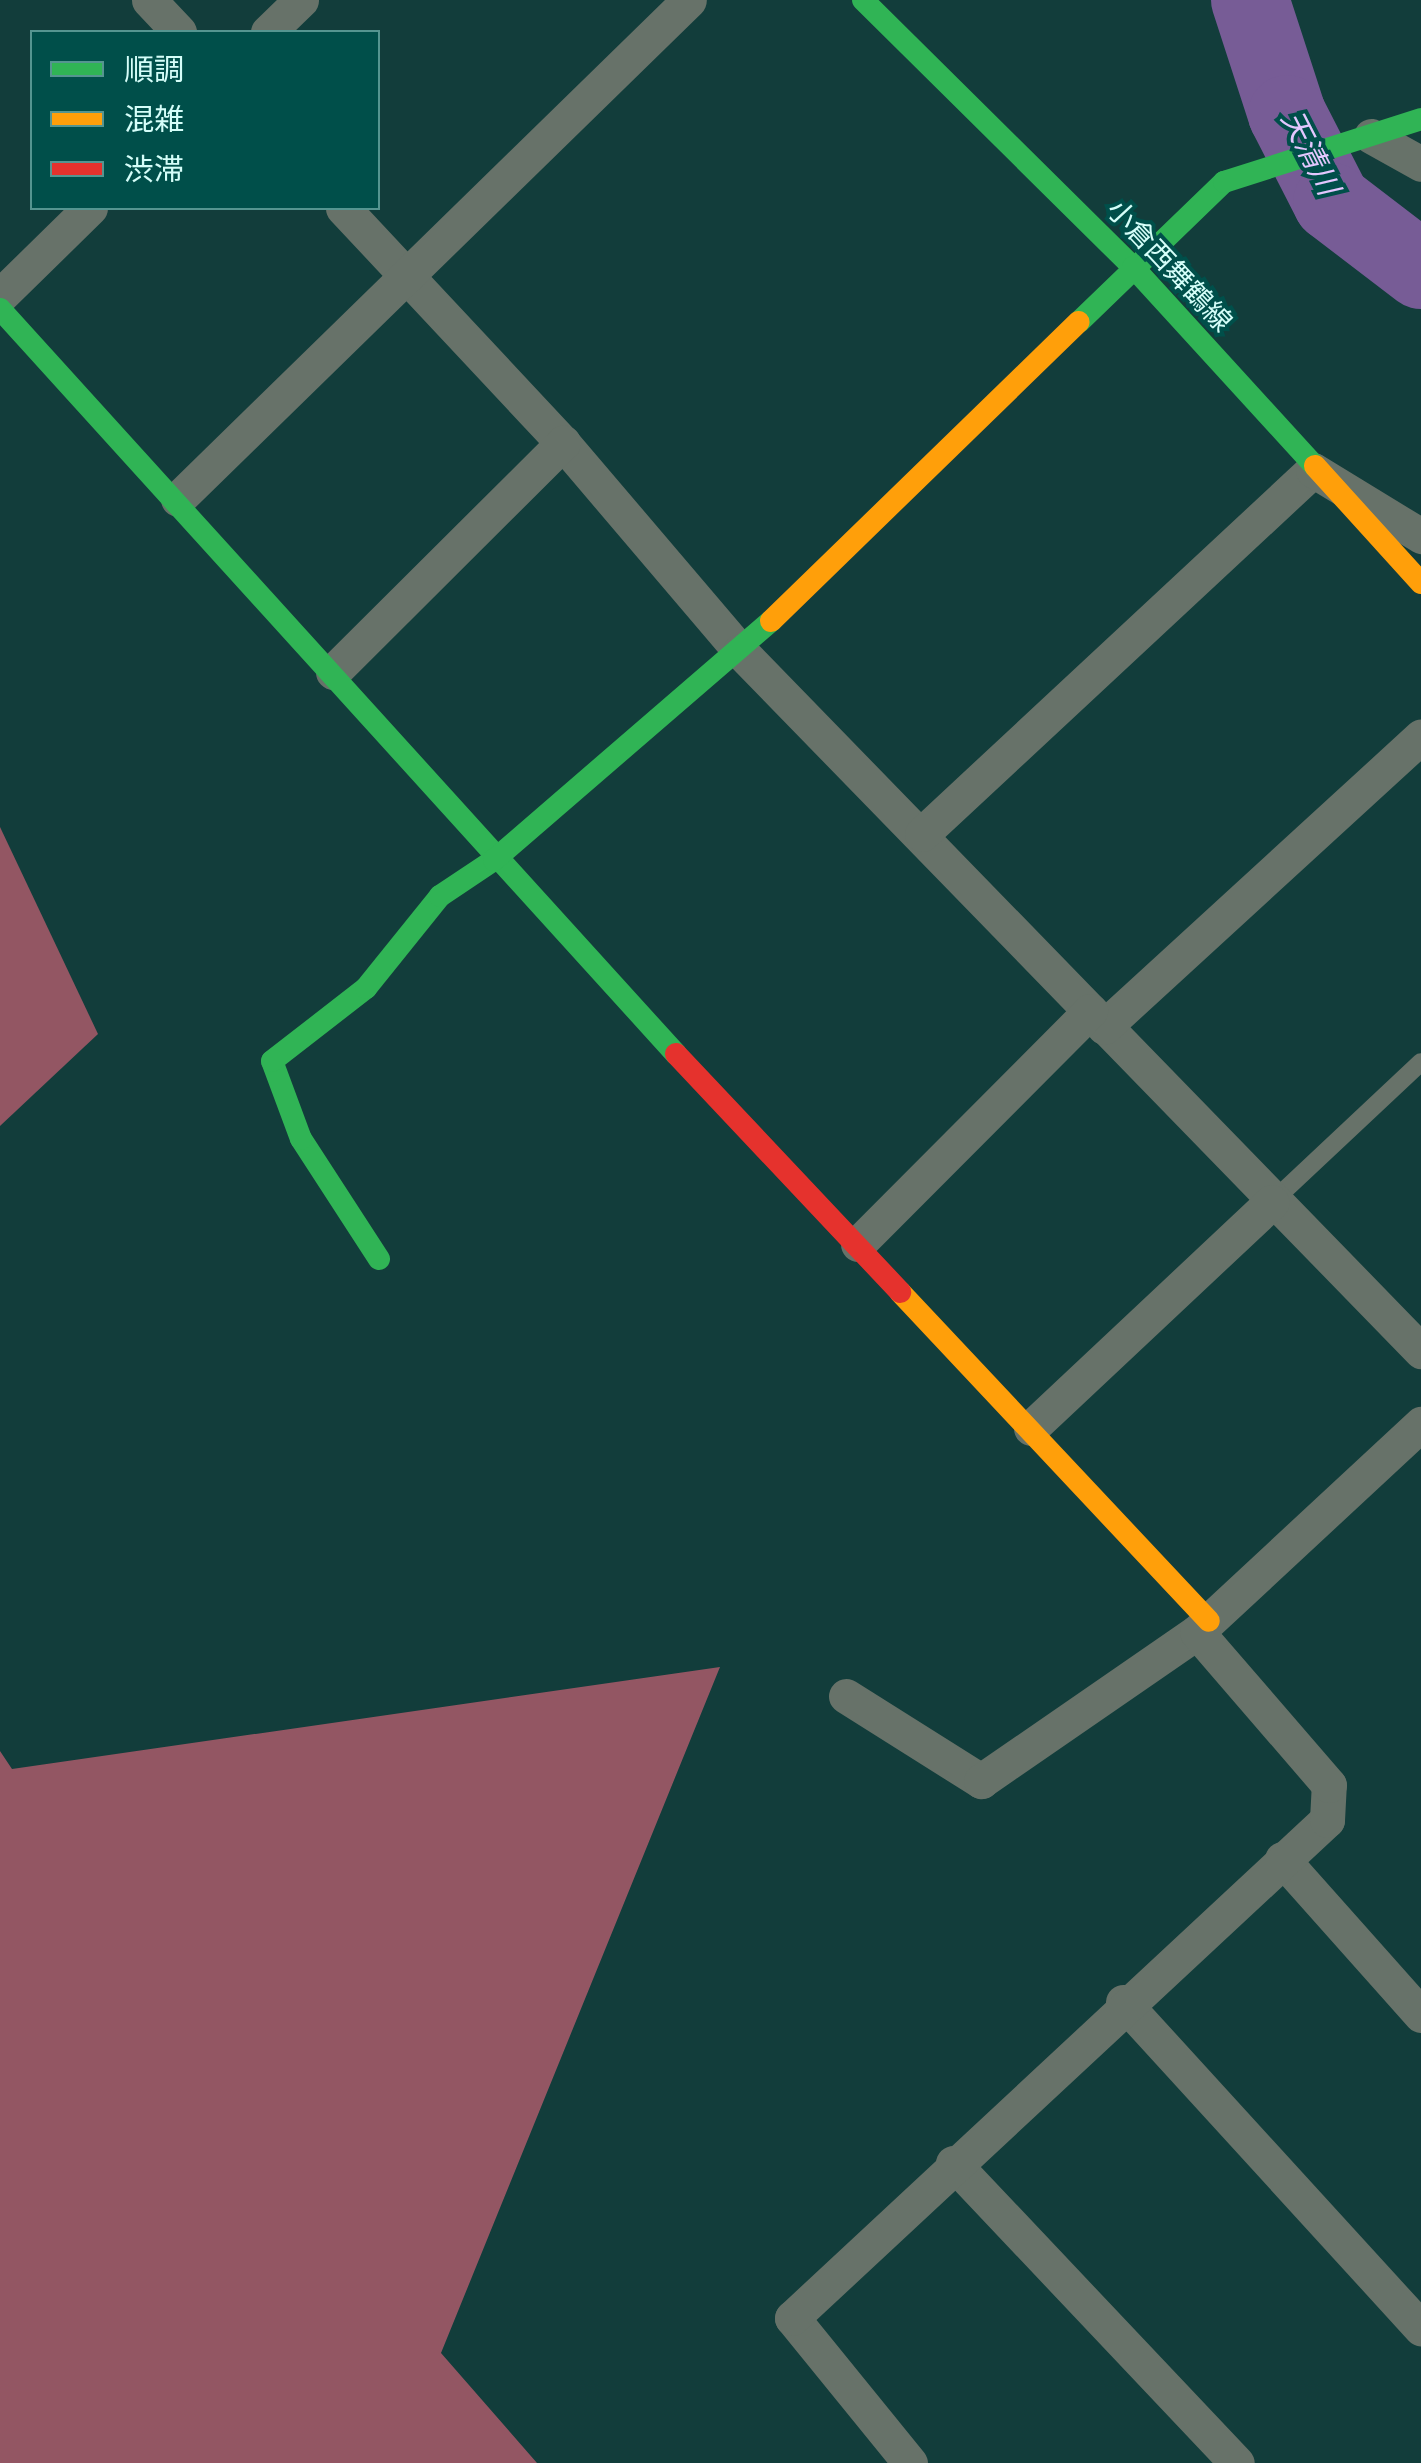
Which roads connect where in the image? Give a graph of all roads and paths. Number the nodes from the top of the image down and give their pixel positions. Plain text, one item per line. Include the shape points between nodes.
1 (148, 0) edge
2 (301, 0) edge
3 (688, 0) edge
4 (863, 0) edge
5 (177, 30) edge
6 (270, 30) edge
7 (1421, 118) edge
8 (1371, 136) junction
9 (1421, 164) edge
10 (88, 210) edge
11 (345, 210) edge
12 (1133, 266) junction
13 (406, 275) junction
14 (0, 296) edge
15 (0, 310) edge
16 (563, 444) junction
17 (1313, 470) junction
18 (178, 498) junction
19 (1421, 536) edge
20 (1421, 583) edge
21 (740, 651) junction
22 (334, 672) junction
23 (1421, 737) edge
24 (922, 834) junction
25 (494, 860) junction
26 (1097, 1019) junction
27 (1421, 1062) edge
28 (1272, 1202) junction
29 (858, 1244) junction
30 (379, 1259) dead end
31 (1421, 1351) edge
32 (1421, 1424) edge
33 (1031, 1428) junction
34 (1203, 1627) junction
35 (846, 1696) dead end
36 (1282, 1859) junction
37 (1123, 2002) junction
38 (1421, 2015) edge
39 (953, 2163) junction
40 (1421, 2328) edge
41 (910, 2463) edge
42 (1237, 2463) edge

1 - 5 street
2 - 6 street
3 - 13 street
4 - 12 street, 小倉西舞鶴線
7 - 8 street
8 - 9 street
8 - 12 street via 1224,182
10 - 14 street
11 - 13 street
12 - 17 street, 小倉西舞鶴線
12 - 21 street
13 - 16 street
13 - 18 street
15 - 18 street
16 - 21 street
16 - 22 street
17 - 19 street
17 - 20 street, 小倉西舞鶴線
17 - 24 street
18 - 22 street
21 - 24 street
21 - 25 street
22 - 25 street
23 - 26 street
24 - 26 street
25 - 29 street
25 - 30 street via 440,896 366,988 272,1061 301,1139
26 - 28 street
26 - 29 street
27 - 28 lane
28 - 31 street
28 - 33 street
29 - 33 street
32 - 34 street
33 - 34 street
34 - 35 street via 980,1781
34 - 36 street via 1329,1785 1327,1820
36 - 37 street
36 - 38 street
37 - 39 street
37 - 40 street
39 - 41 street via 792,2318
39 - 42 street

